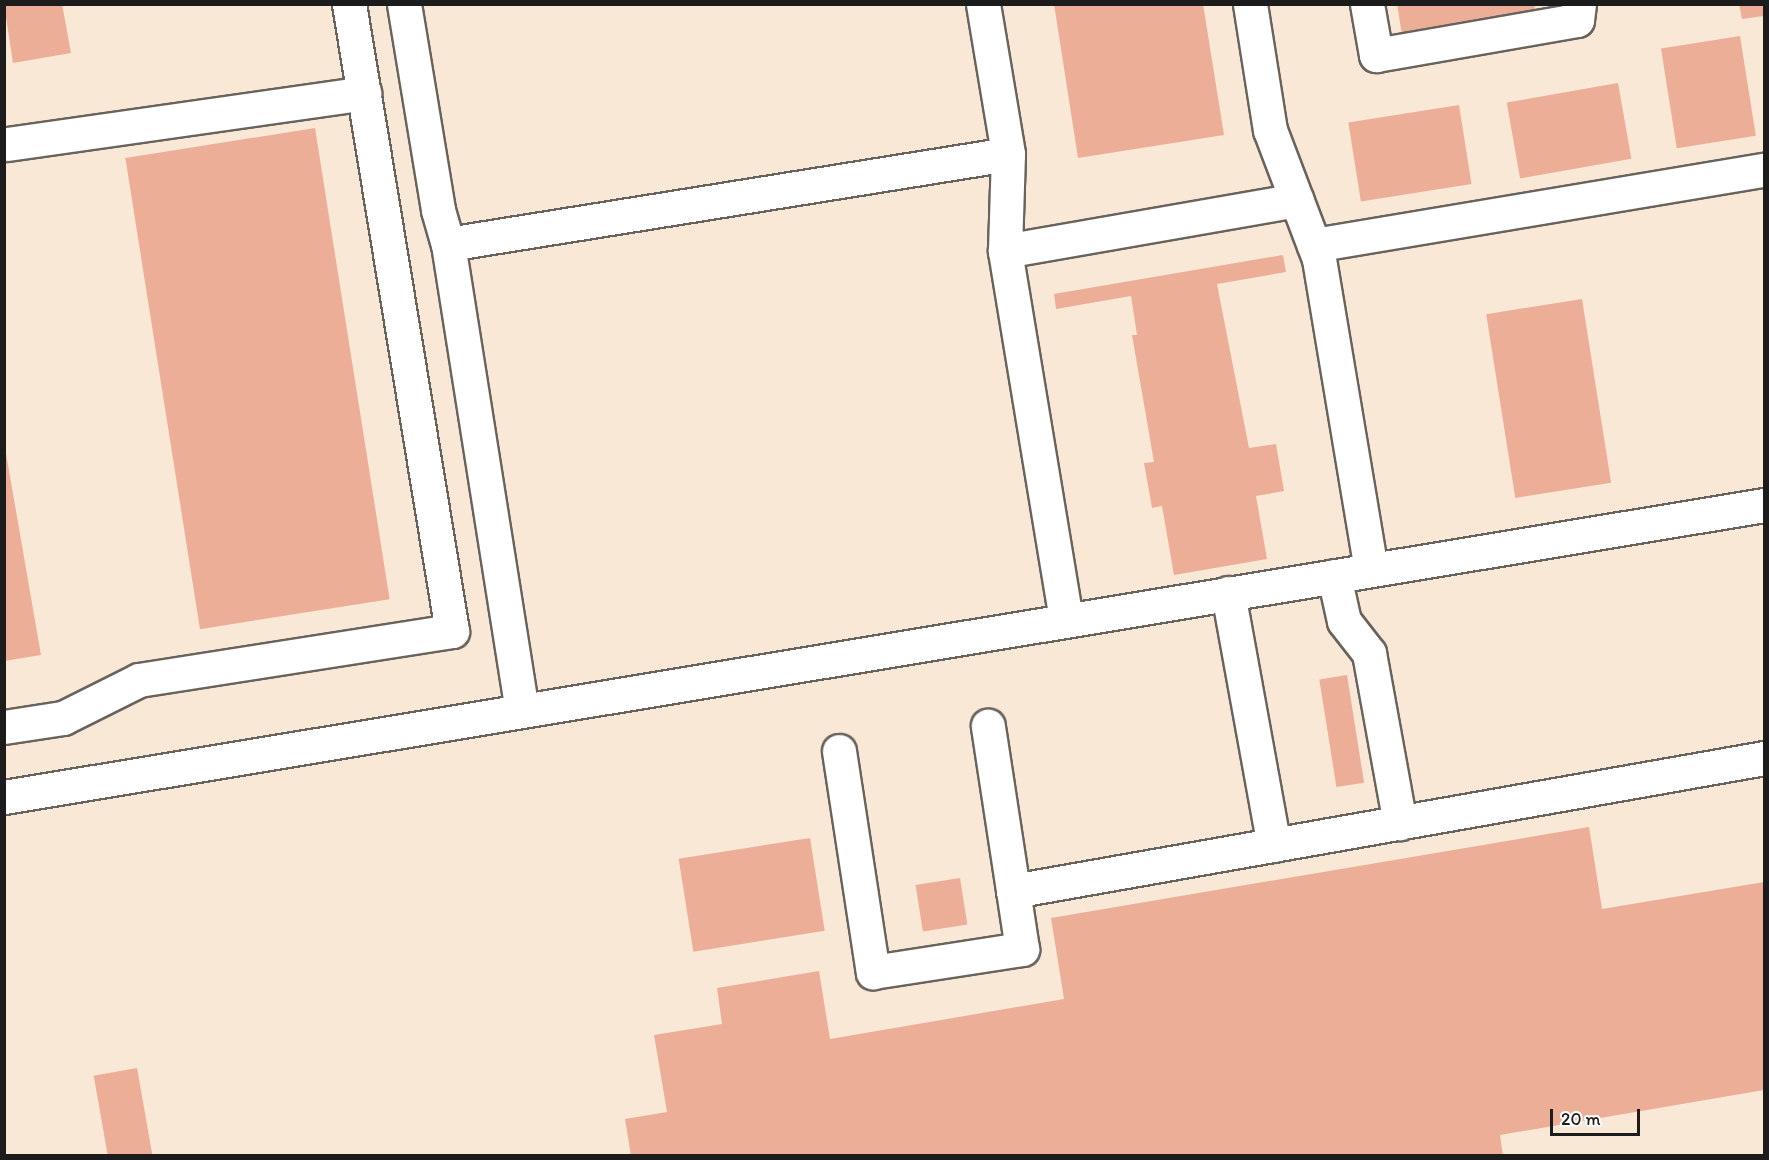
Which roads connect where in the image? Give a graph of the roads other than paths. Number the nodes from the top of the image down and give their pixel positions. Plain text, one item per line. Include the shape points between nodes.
1 (349, 4) edge
2 (404, 4) edge
3 (983, 4) edge
4 (1250, 4) edge
5 (1368, 4) edge
6 (1579, 4) edge
7 (363, 93) junction
8 (7, 144) dead end
9 (1008, 154) junction
10 (1764, 170) edge
11 (1297, 200) junction
12 (448, 244) junction
13 (1314, 245) junction
14 (1005, 250) junction
15 (1764, 504) edge
16 (1371, 570) junction
17 (1334, 576) junction
18 (1228, 593) junction
19 (1066, 620) junction
20 (522, 710) junction
21 (988, 726) dead end
22 (4, 728) edge
23 (839, 751) dead end
24 (1764, 758) edge
25 (4, 797) edge
26 (1400, 823) junction
27 (1274, 845) junction
28 (1013, 891) junction

1 - 7 street
2 - 12 street via 438,210
3 - 9 street
4 - 11 street via 1270,130
5 - 6 street via 1376,55 1578,20
7 - 8 street
7 - 22 street via 452,631 139,680 63,718
9 - 12 street
9 - 14 street
10 - 13 street
11 - 13 street
11 - 14 street
12 - 20 street
13 - 16 street
14 - 19 street
15 - 16 street
16 - 17 street
17 - 18 street
17 - 26 street via 1344,621 1369,652
18 - 19 street
18 - 27 street
19 - 20 street
20 - 25 street
21 - 28 street
23 - 28 street via 873,972 1022,949
24 - 26 street
26 - 27 street
27 - 28 street

